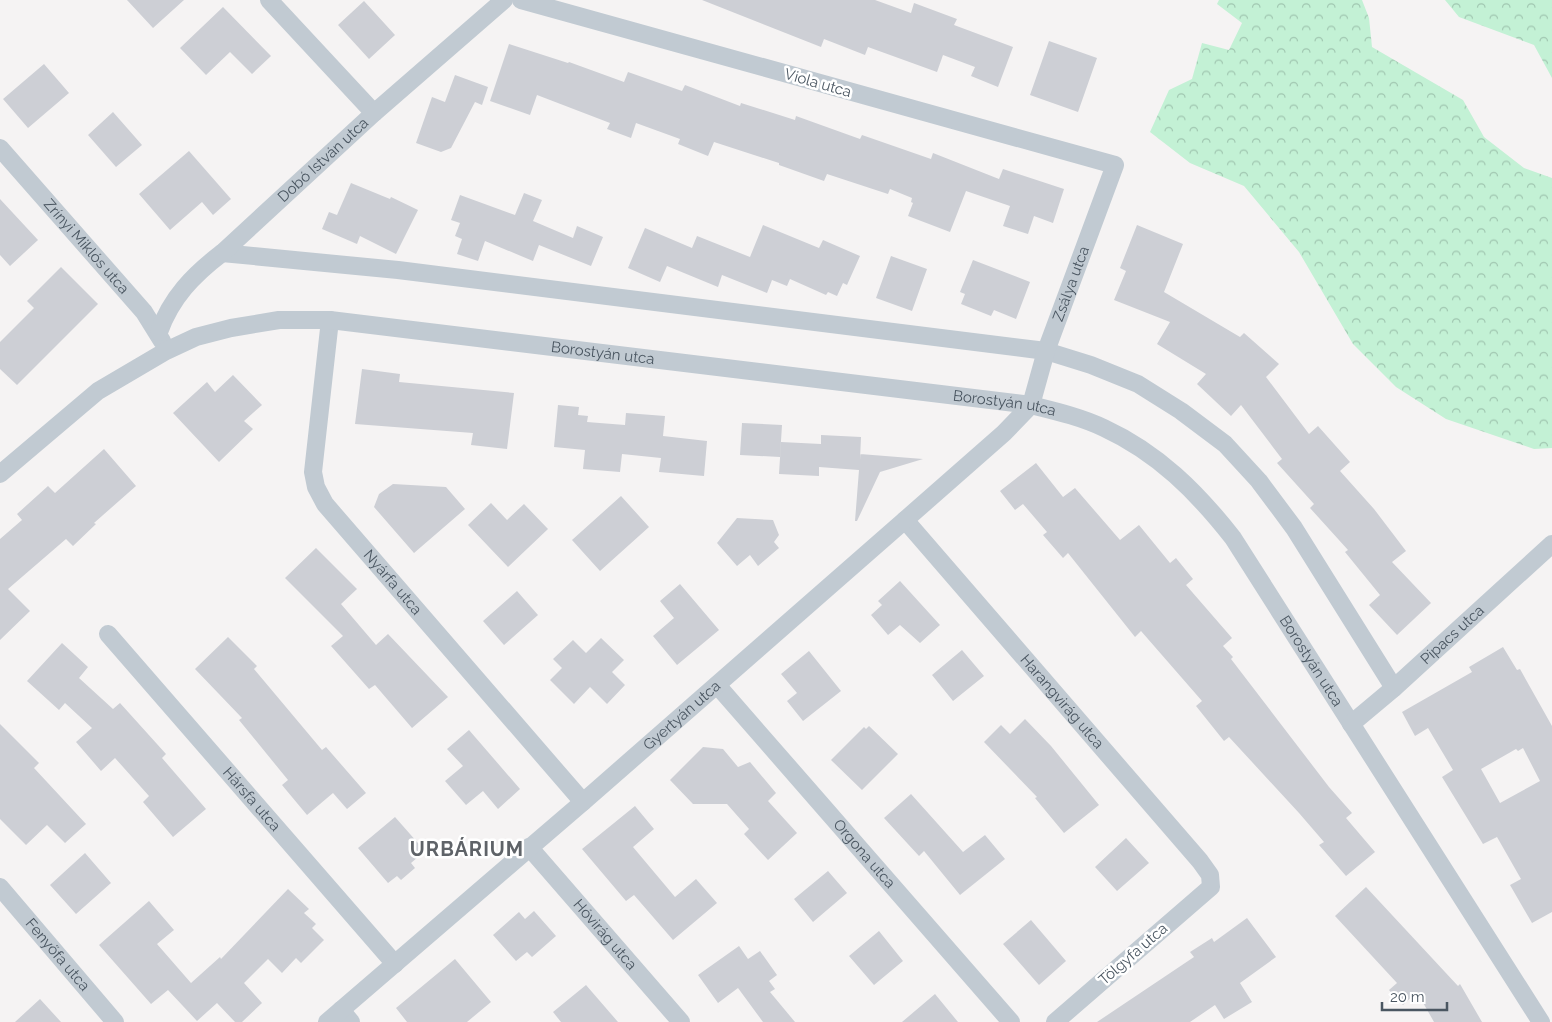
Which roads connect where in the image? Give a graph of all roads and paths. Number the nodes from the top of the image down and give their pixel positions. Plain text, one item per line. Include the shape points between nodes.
1 (269, 0) edge
2 (504, 0) edge
3 (521, 0) edge
4 (374, 113) junction
5 (0, 148) edge
6 (1114, 165) joint
7 (222, 253) junction
8 (330, 320) junction
9 (159, 332) junction
10 (166, 350) junction
11 (1046, 351) junction
12 (1031, 405) junction
13 (0, 474) edge
14 (905, 520) junction
15 (1552, 544) edge
16 (108, 634) dead end
17 (717, 685) junction
18 (1394, 688) junction
19 (1351, 724) junction
20 (583, 802) junction
21 (529, 847) junction
22 (0, 887) edge
23 (1211, 887) joint
24 (395, 964) junction
25 (346, 1016) edge
26 (115, 1022) edge
27 (327, 1022) edge
28 (682, 1022) edge
29 (1011, 1022) edge
30 (1055, 1022) edge
31 (1540, 1022) edge

1 - 4 street
2 - 4 street, Dobó István utca
3 - 6 street, Viola utca
4 - 7 street, Dobó István utca
5 - 9 street, Zrínyi Miklós utca
6 - 11 street, Zsálya utca
7 - 9 street, Dobó István utca via 183,288 166,312
7 - 11 street via 418,272
8 - 10 street, Borostyán utca via 279,320 231,328 196,337
8 - 12 street, Borostyán utca
8 - 20 street, Nyárfa utca via 313,472 316,487 325,504
9 - 10 street, Zrínyi Miklós utca
10 - 13 street via 98,390
11 - 12 street, Zsálya utca
11 - 18 street via 1138,384 1225,444 1294,528
12 - 14 street, Gyertyán utca
12 - 19 street, Borostyán utca via 1104,428 1167,467 1203,500 1233,538
14 - 17 street, Gyertyán utca
14 - 23 street, Harangvirág utca via 1200,861 1210,875
15 - 18 street, Pipacs utca
16 - 24 street, Hársfa utca
17 - 20 street, Gyertyán utca
17 - 29 street, Orgona utca
18 - 19 street, Pipacs utca
19 - 31 street, Borostyán utca
20 - 21 street, Gyertyán utca
21 - 24 street, Gyertyán utca
21 - 28 street, Hóvirág utca
22 - 26 street, Fenyőfa utca
23 - 30 street, Tölgyfa utca
24 - 25 street, Gyertyán utca
25 - 27 street, Gyertyán utca

